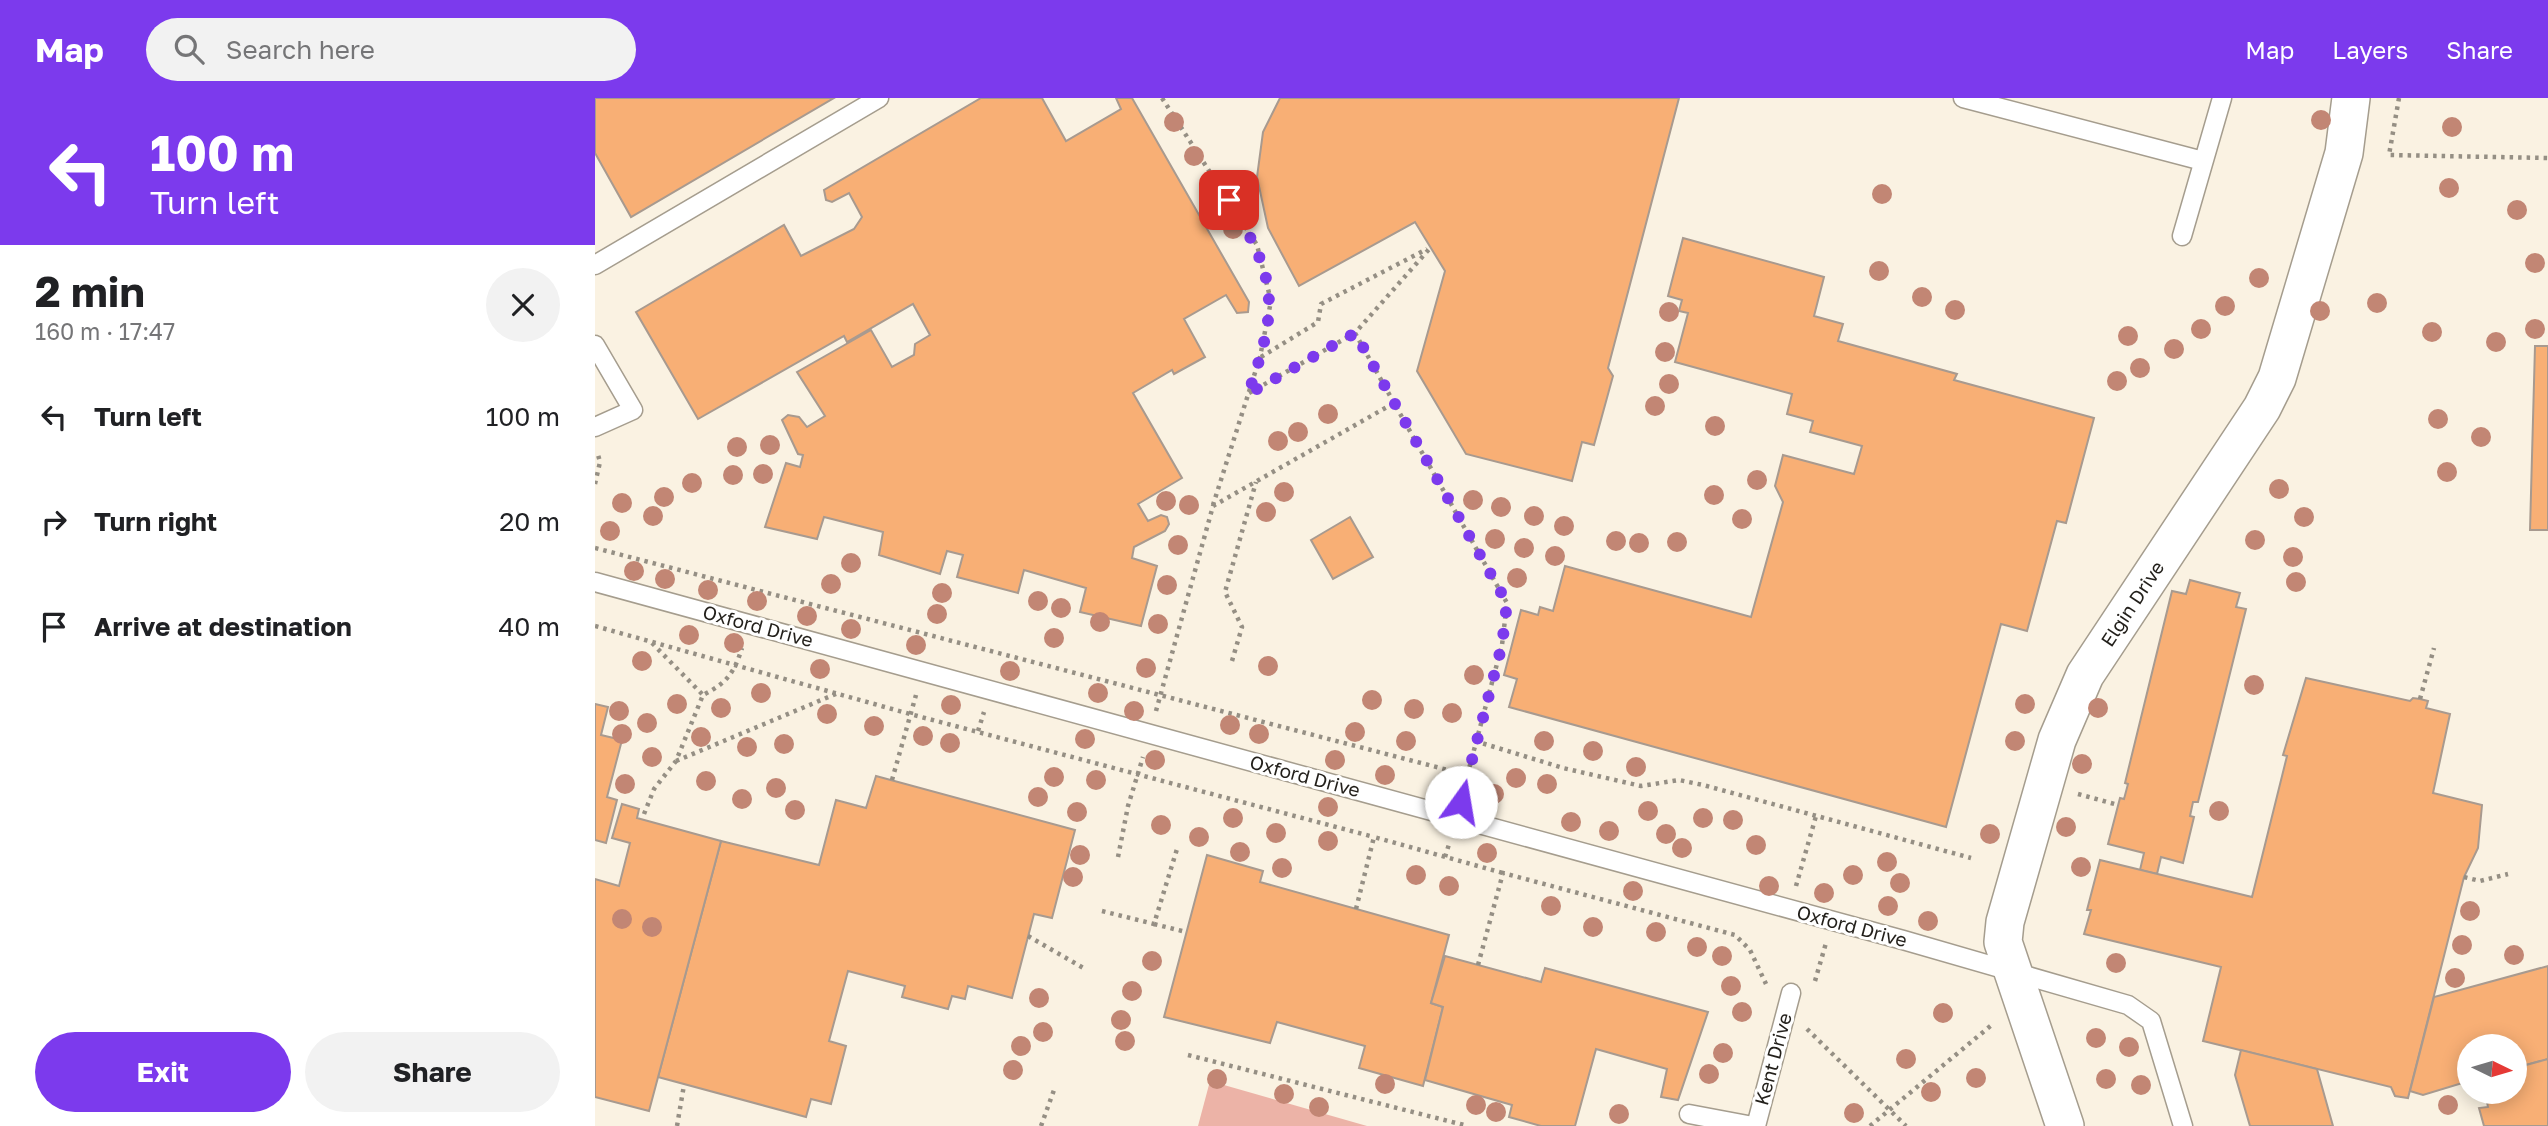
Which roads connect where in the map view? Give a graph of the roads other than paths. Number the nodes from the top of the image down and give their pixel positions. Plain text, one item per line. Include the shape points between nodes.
1 (879, 98) edge
2 (1962, 98) edge
3 (2222, 98) edge
4 (2351, 98) edge
5 (2203, 161) junction
6 (2182, 236) dead end
7 (595, 265) edge
8 (595, 345) edge
9 (595, 428) edge
10 (595, 582) edge
11 (2015, 971) junction
12 (1791, 993) dead end
13 (1689, 1114) dead end
14 (1754, 1126) edge
15 (2065, 1126) edge
16 (2183, 1126) edge

1 - 7 lane
2 - 5 lane
3 - 5 lane
4 - 11 street, Elgin Drive via 2344,153 2277,378 2262,408 2084,675 2057,740 2004,922 2003,942
5 - 6 lane
8 - 9 lane via 633,410
10 - 11 lane, Oxford Drive
11 - 15 street, Elgin Drive
11 - 16 lane, Oxford Drive via 2128,1005 2151,1021
12 - 14 lane, Kent Drive
13 - 14 lane

